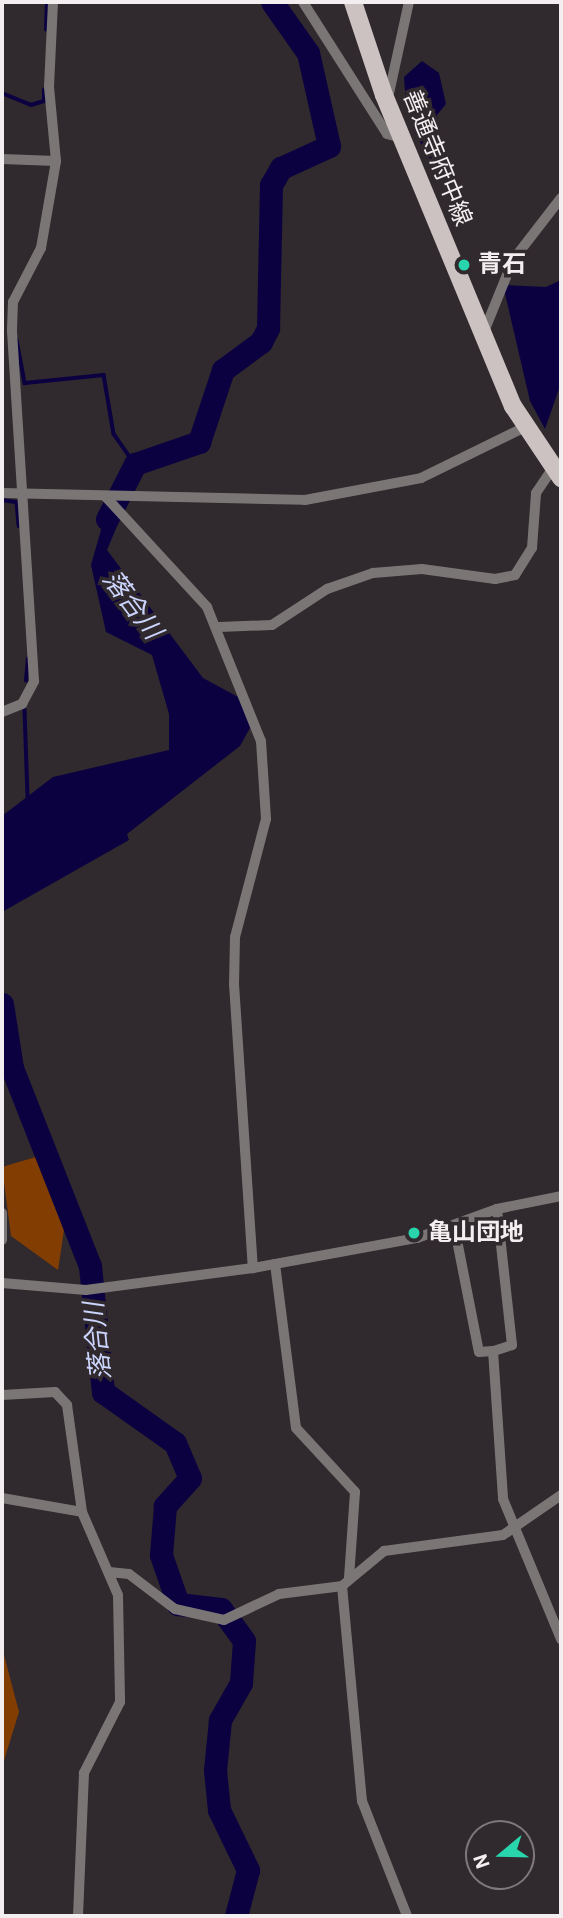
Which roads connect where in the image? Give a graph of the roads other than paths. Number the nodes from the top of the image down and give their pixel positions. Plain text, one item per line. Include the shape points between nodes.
1 (53, 2) edge
2 (303, 2) edge
3 (354, 2) edge
4 (409, 2) edge
5 (382, 97) junction
6 (402, 138) junction
7 (2, 159) edge
8 (57, 161) junction
9 (561, 198) edge
10 (482, 334) junction
11 (525, 427) junction
12 (557, 473) edge
13 (2, 493) edge
14 (22, 495) junction
15 (110, 498) junction
16 (219, 627) junction
17 (2, 712) edge
18 (561, 1196) edge
19 (497, 1209) junction
20 (2, 1213) edge
21 (454, 1225) junction
22 (2, 1240) edge
23 (275, 1265) junction
24 (253, 1268) junction
25 (2, 1283) edge
26 (493, 1351) junction
27 (2, 1395) edge
28 (561, 1495) edge
29 (2, 1498) edge
30 (82, 1512) junction
31 (511, 1524) junction
32 (109, 1572) junction
33 (346, 1582) junction
34 (561, 1639) edge
35 (78, 1916) edge
36 (407, 1916) edge

1 - 8 street via 49,87
2 - 6 street via 387,134
3 - 5 main road, 善通寺府中線
4 - 5 street
5 - 6 main road, 善通寺府中線
6 - 10 main road, 善通寺府中線
7 - 8 street
8 - 14 street via 41,248 13,302
9 - 10 street via 513,260
10 - 11 main road, 善通寺府中線
11 - 12 main road, 善通寺府中線
11 - 15 street via 421,478 305,500
12 - 16 street via 536,493 532,548 515,575 495,579 422,569 373,573 327,589 271,625
13 - 14 street
14 - 15 street
14 - 17 street via 34,681 22,704
15 - 16 street
16 - 24 street via 261,741 268,784 266,819 235,937
18 - 19 street
19 - 21 street
19 - 26 street via 512,1345
20 - 22 street
21 - 23 street
21 - 26 street via 479,1352
23 - 24 street
23 - 33 street via 296,1428 355,1492
24 - 25 street via 110,1289
26 - 31 street via 503,1499
27 - 30 street via 55,1392 66,1405
28 - 31 street
29 - 30 street
30 - 32 street
31 - 33 street via 503,1535 384,1551
31 - 34 street
32 - 33 street via 129,1574 175,1609 228,1619 279,1594
32 - 35 street via 118,1595 123,1679 120,1702 84,1773
33 - 36 street via 362,1801

